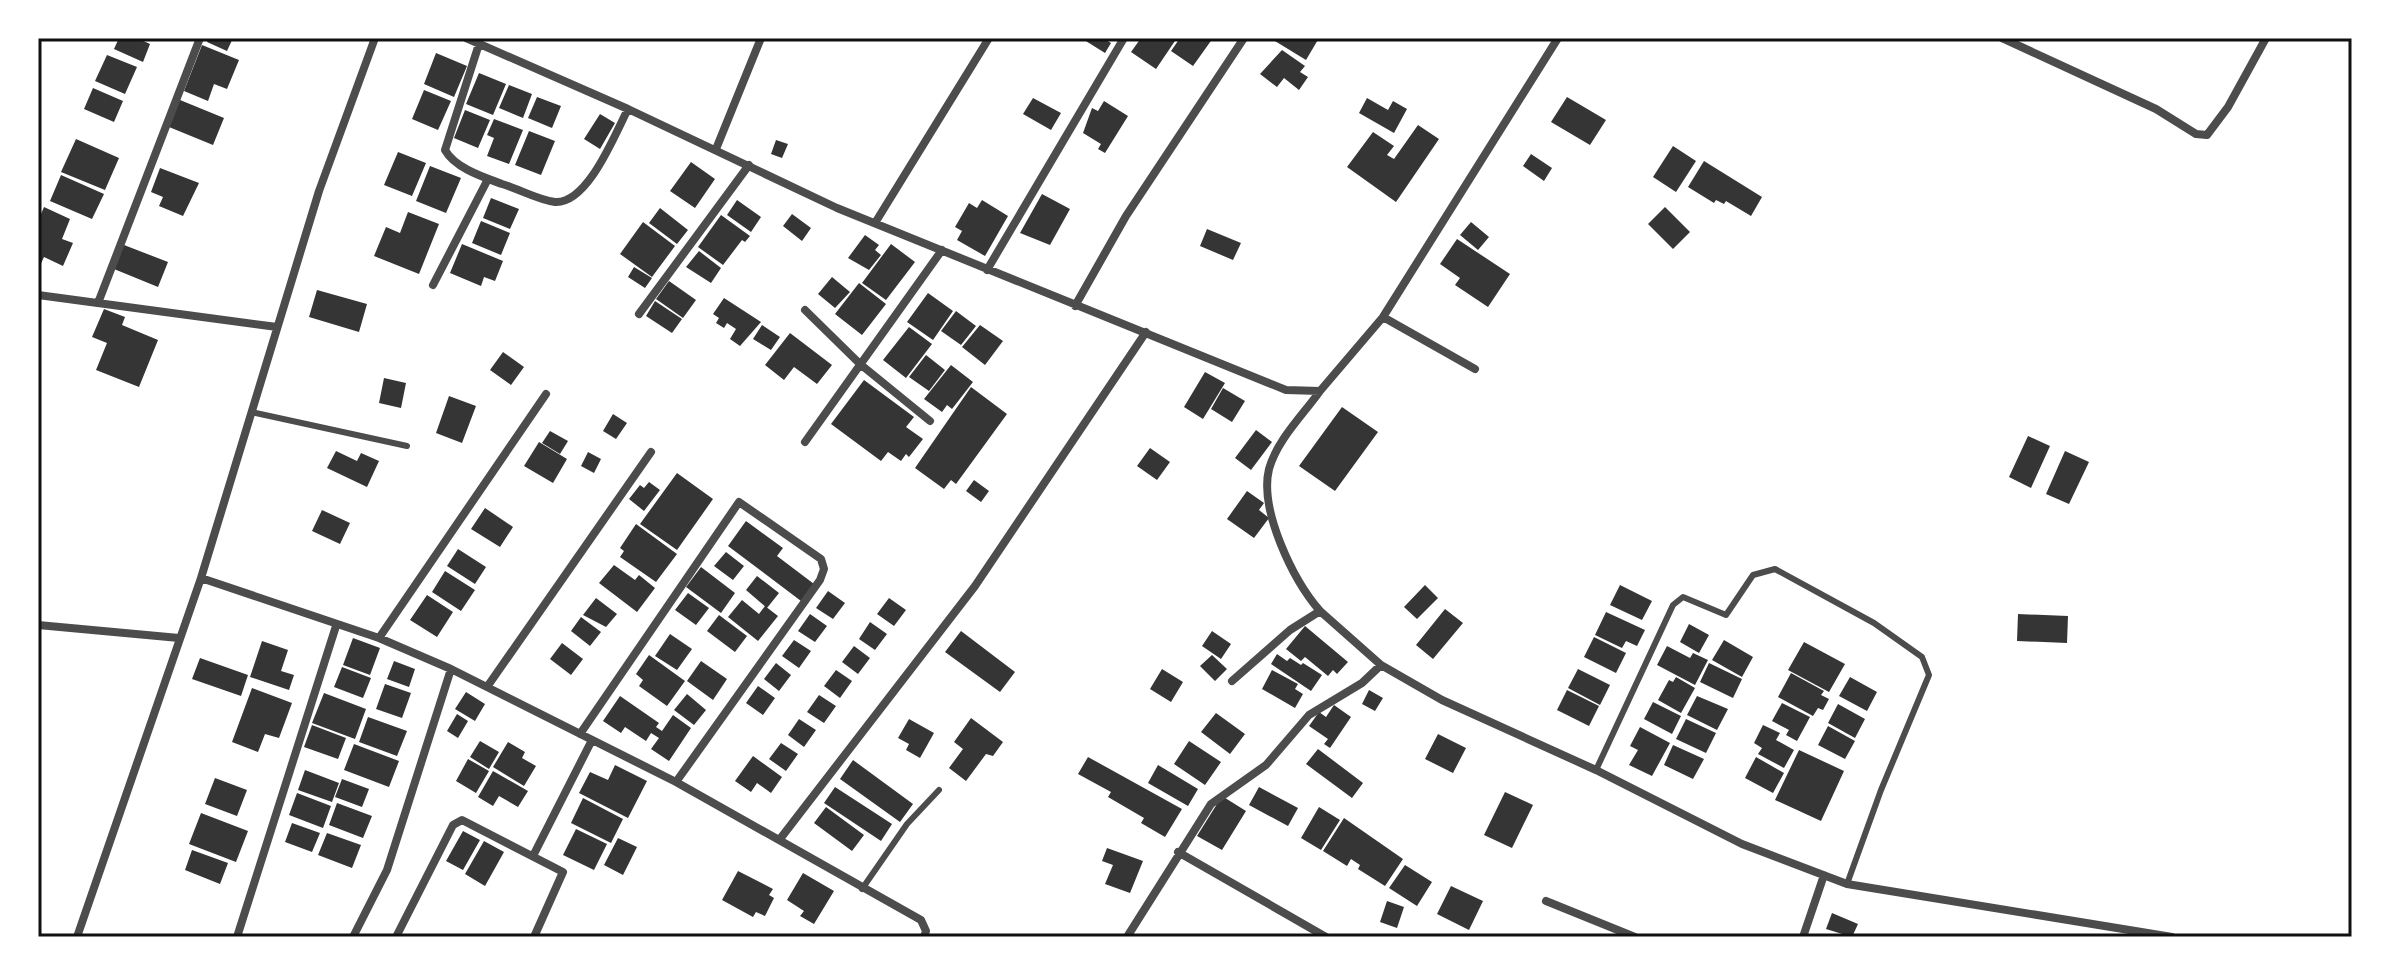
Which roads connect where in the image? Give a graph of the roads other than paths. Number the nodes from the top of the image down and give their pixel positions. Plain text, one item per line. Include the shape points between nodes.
1 (200, 38) edge
2 (375, 38) edge
3 (466, 38) edge
4 (761, 38) edge
5 (989, 38) edge
6 (1124, 38) edge
7 (1244, 38) edge
8 (1558, 38) edge
9 (2002, 38) edge
10 (2266, 38) edge
11 (479, 44) junction
12 (628, 109) junction
13 (716, 149) junction
14 (749, 165) junction
15 (488, 179) junction
16 (875, 223) junction
17 (942, 250) junction
18 (987, 270) junction
19 (433, 285) dead end
20 (38, 295) edge
21 (98, 303) junction
22 (1075, 306) junction
23 (805, 310) dead end
24 (639, 314) dead end
25 (1383, 317) junction
26 (277, 327) junction
27 (1146, 332) junction
28 (860, 364) junction
29 (1475, 369) dead end
30 (1320, 391) junction
31 (546, 394) dead end
32 (251, 412) junction
33 (930, 421) dead end
34 (805, 442) dead end
35 (407, 446) dead end
36 (651, 452) dead end
37 (201, 578) junction
38 (1320, 611) junction
39 (38, 625) edge
40 (336, 626) junction
41 (179, 638) junction
42 (379, 638) junction
43 (1381, 665) junction
44 (451, 669) junction
45 (1232, 681) dead end
46 (487, 687) junction
47 (580, 734) junction
48 (592, 740) junction
49 (1596, 770) junction
50 (676, 782) junction
51 (939, 790) dead end
52 (780, 839) junction
53 (1178, 852) junction
54 (534, 854) junction
55 (1824, 875) junction
56 (1847, 884) junction
57 (862, 889) junction
58 (1546, 901) dead end
59 (77, 937) edge
60 (237, 937) edge
61 (353, 937) edge
62 (396, 937) edge
63 (534, 937) edge
64 (924, 937) edge
65 (1127, 937) edge
66 (1326, 937) edge
67 (1635, 937) edge
68 (1803, 937) edge
69 (2172, 937) edge

1 - 21 street
2 - 26 street
3 - 11 street
4 - 13 street
5 - 16 street
6 - 18 street
7 - 22 street via 1126,216
8 - 25 street
9 - 10 street via 2207,135
11 - 12 street
11 - 15 street via 445,150 453,161
12 - 13 street
12 - 15 street via 587,184 568,201 554,202
13 - 14 street
14 - 16 street
14 - 24 street
15 - 19 street
16 - 17 street
17 - 18 street
17 - 28 street
18 - 22 street
20 - 21 street
21 - 26 street
22 - 27 street
23 - 28 street
25 - 29 street
25 - 30 street
26 - 32 street
27 - 30 street via 1286,390
27 - 52 street via 975,586
28 - 33 street
28 - 34 street
30 - 38 street via 1278,448 1269,470 1269,508 1293,571
31 - 42 street
32 - 35 lane
32 - 37 street
36 - 46 street
37 - 40 street
37 - 41 street
38 - 43 street
38 - 45 street
39 - 41 street
40 - 42 street
40 - 60 street
41 - 59 street
42 - 44 street
43 - 49 street via 1442,700
43 - 53 street via 1309,715 1266,765 1224,792
44 - 46 street
44 - 61 street via 387,870
46 - 47 street
47 - 48 street
47 - 50 street via 739,502 821,559 824,569
48 - 50 street
48 - 54 street
49 - 55 street via 1742,844
49 - 56 lane via 1673,605 1683,597 1726,615 1753,575 1775,569 1874,623 1922,657 1929,675
50 - 52 street
51 - 57 lane via 907,824
52 - 57 street
53 - 65 street
53 - 66 street
54 - 62 street via 457,820
54 - 63 street via 564,876
55 - 56 street
55 - 68 street
56 - 69 street
57 - 64 street via 921,920
58 - 67 street

